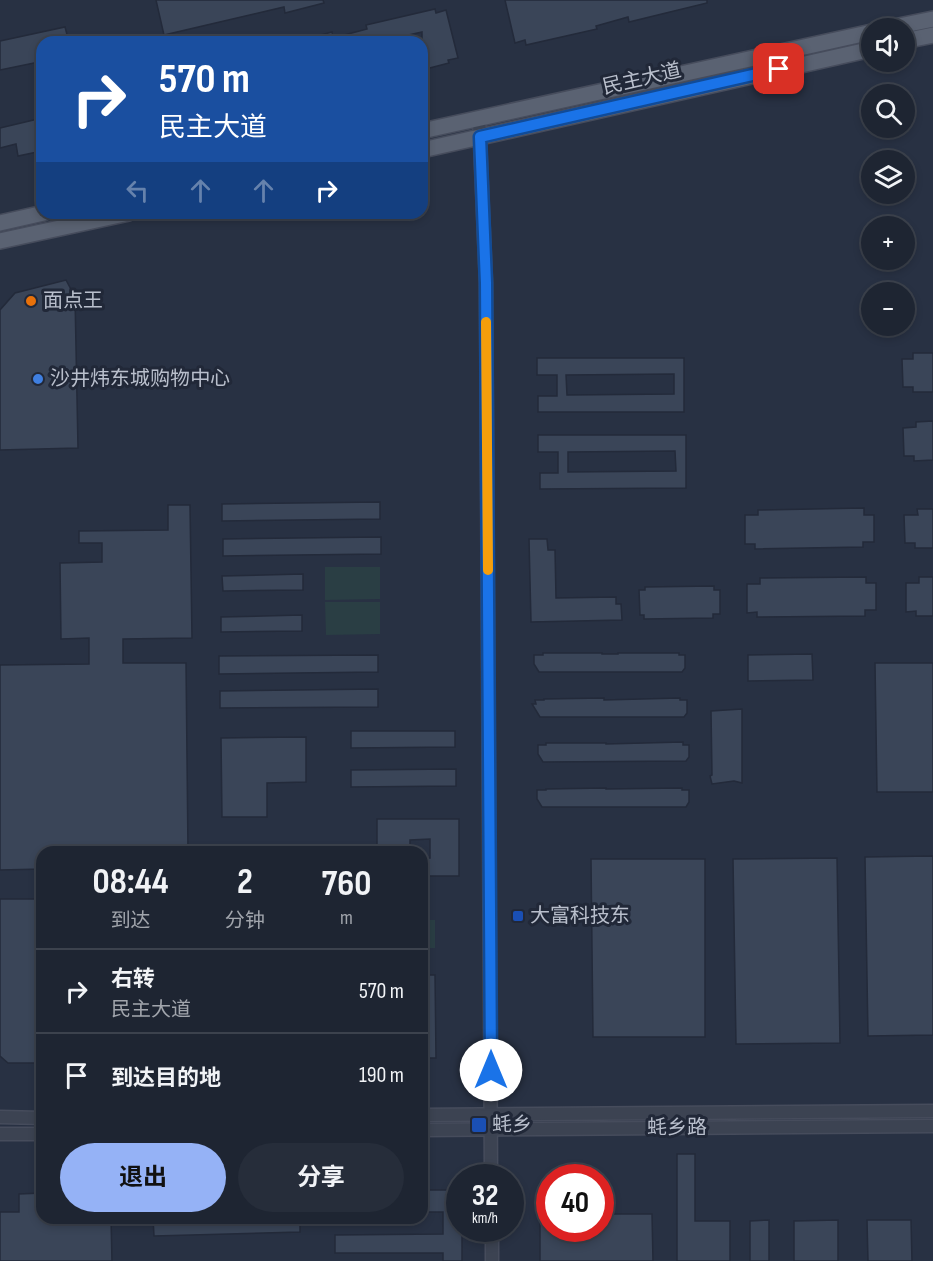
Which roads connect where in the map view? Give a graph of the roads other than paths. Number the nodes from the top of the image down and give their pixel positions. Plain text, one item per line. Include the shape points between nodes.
1 (933, 19) edge
2 (915, 23) edge
3 (861, 34) edge
4 (933, 35) edge
5 (915, 39) edge
6 (861, 51) edge
7 (479, 119) junction
8 (428, 130) edge
9 (480, 137) junction
10 (428, 149) edge
11 (36, 215) edge
12 (101, 219) edge
13 (0, 223) edge
14 (0, 241) edge
15 (933, 1111) edge
16 (491, 1114) junction
17 (428, 1115) edge
18 (0, 1117) edge
19 (36, 1118) edge
20 (933, 1126) edge
21 (490, 1129) junction
22 (428, 1130) edge
23 (0, 1134) edge
24 (36, 1134) edge
25 (491, 1164) edge
26 (492, 1242) edge
27 (492, 1261) edge

1 - 2 main road
3 - 7 main road, 民主大道
4 - 5 main road
6 - 9 main road, 民主大道
7 - 8 main road, 民主大道
7 - 9 street
9 - 10 main road, 民主大道
9 - 16 street via 486,295
11 - 13 main road
12 - 14 main road
15 - 16 street, 蚝乡路
16 - 17 street, 蚝乡路
16 - 21 street
18 - 19 street
20 - 21 street, 蚝乡路
21 - 22 street, 蚝乡路
21 - 25 street
23 - 24 street
26 - 27 street

